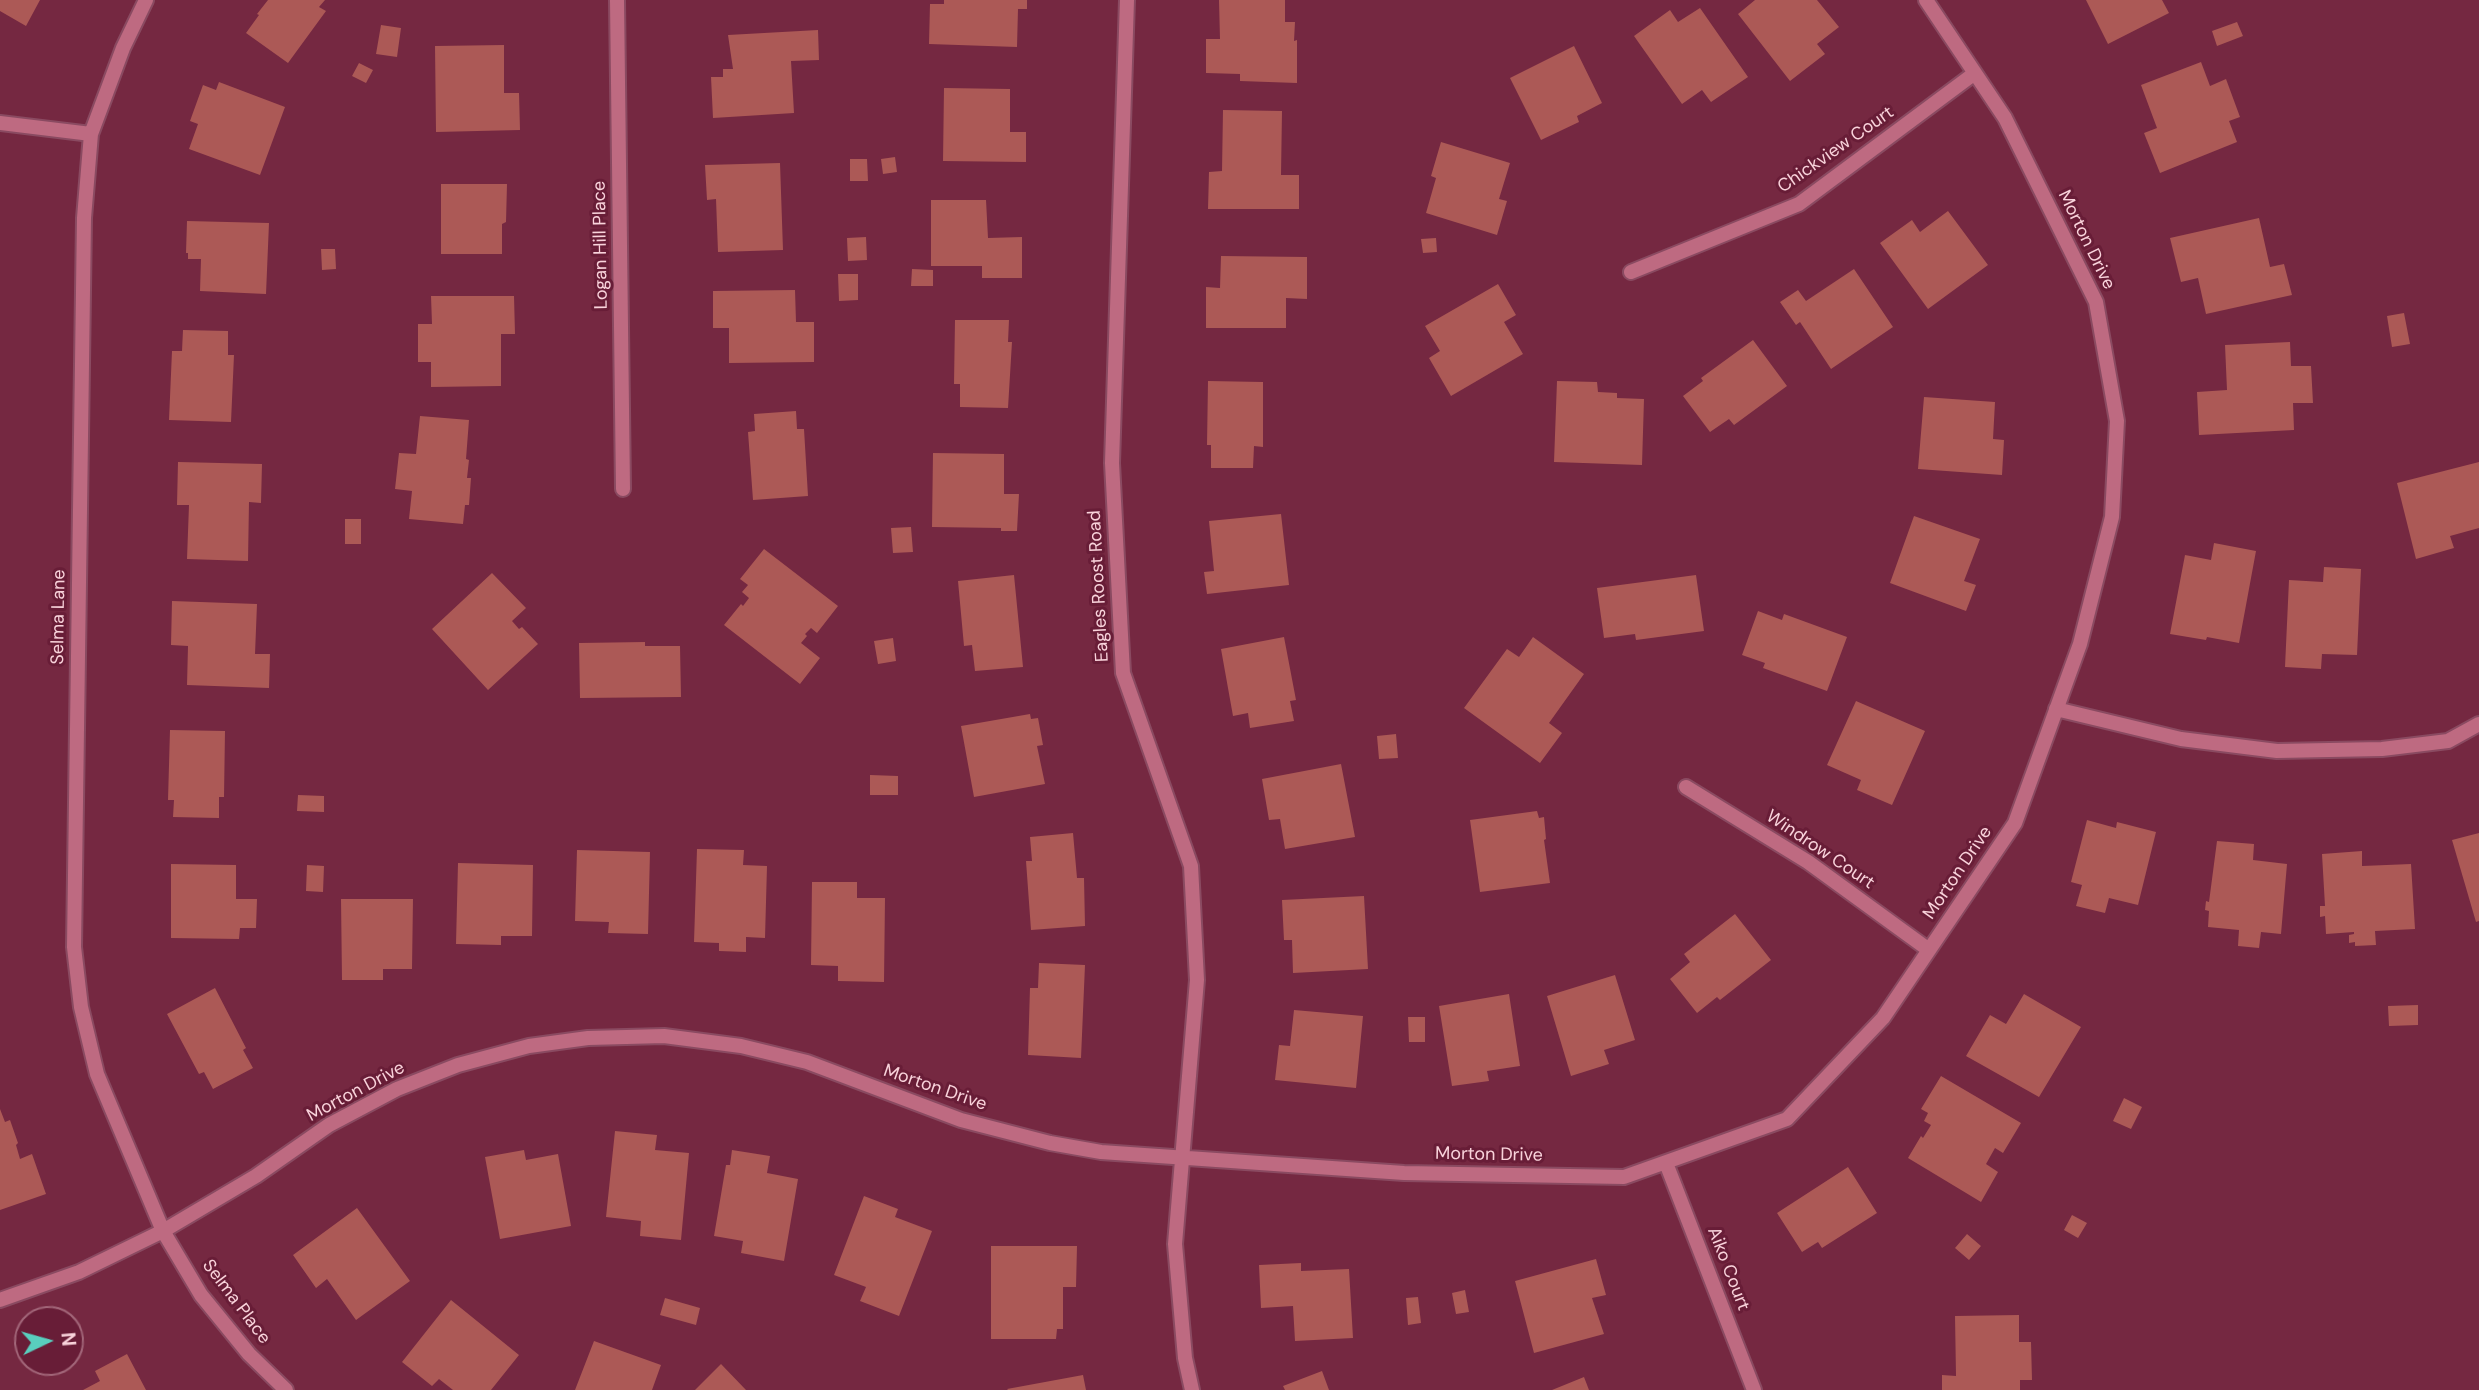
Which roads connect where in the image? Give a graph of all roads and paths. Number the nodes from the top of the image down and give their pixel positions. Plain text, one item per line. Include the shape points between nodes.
1 (146, 0) edge
2 (617, 0) edge
3 (1127, 0) edge
4 (1926, 0) edge
5 (1975, 73) junction
6 (0, 123) edge
7 (91, 134) junction
8 (1630, 272) dead end
9 (623, 489) dead end
10 (2056, 709) junction
11 (2479, 724) edge
12 (1686, 787) dead end
13 (1929, 950) junction
14 (1182, 1158) junction
15 (1666, 1163) junction
16 (163, 1231) junction
17 (0, 1300) edge
18 (286, 1390) edge
19 (1192, 1390) edge
20 (1754, 1390) edge

1 - 7 street, Selma Lane
2 - 9 street, Logan Hill Place
3 - 14 street, Eagles Roost Road via 1112,463 1123,673 1191,866 1197,980
4 - 5 street, Morton Drive
5 - 8 street, Chickview Court via 1799,204
5 - 10 street, Morton Drive via 2006,118 2096,302 2117,421 2112,517 2080,644
6 - 7 street
7 - 16 street, Selma Lane via 84,218 74,947 80,1007 97,1074
10 - 11 street via 2180,739 2277,751 2382,749 2448,741
10 - 13 street, Morton Drive via 2015,822
12 - 13 street, Windrow Court via 1808,862
13 - 15 street, Morton Drive via 1883,1018 1787,1119
14 - 15 street, Morton Drive via 1404,1173 1624,1177
14 - 16 street, Morton Drive via 1049,1143 961,1120 807,1062 741,1046 664,1037 588,1038 529,1046 397,1089 329,1125 256,1176
14 - 19 street, Eagles Roost Road via 1175,1244
15 - 20 street, Aiko Court
16 - 17 street, Morton Drive via 79,1272
16 - 18 street, Selma Place via 201,1294 248,1354

